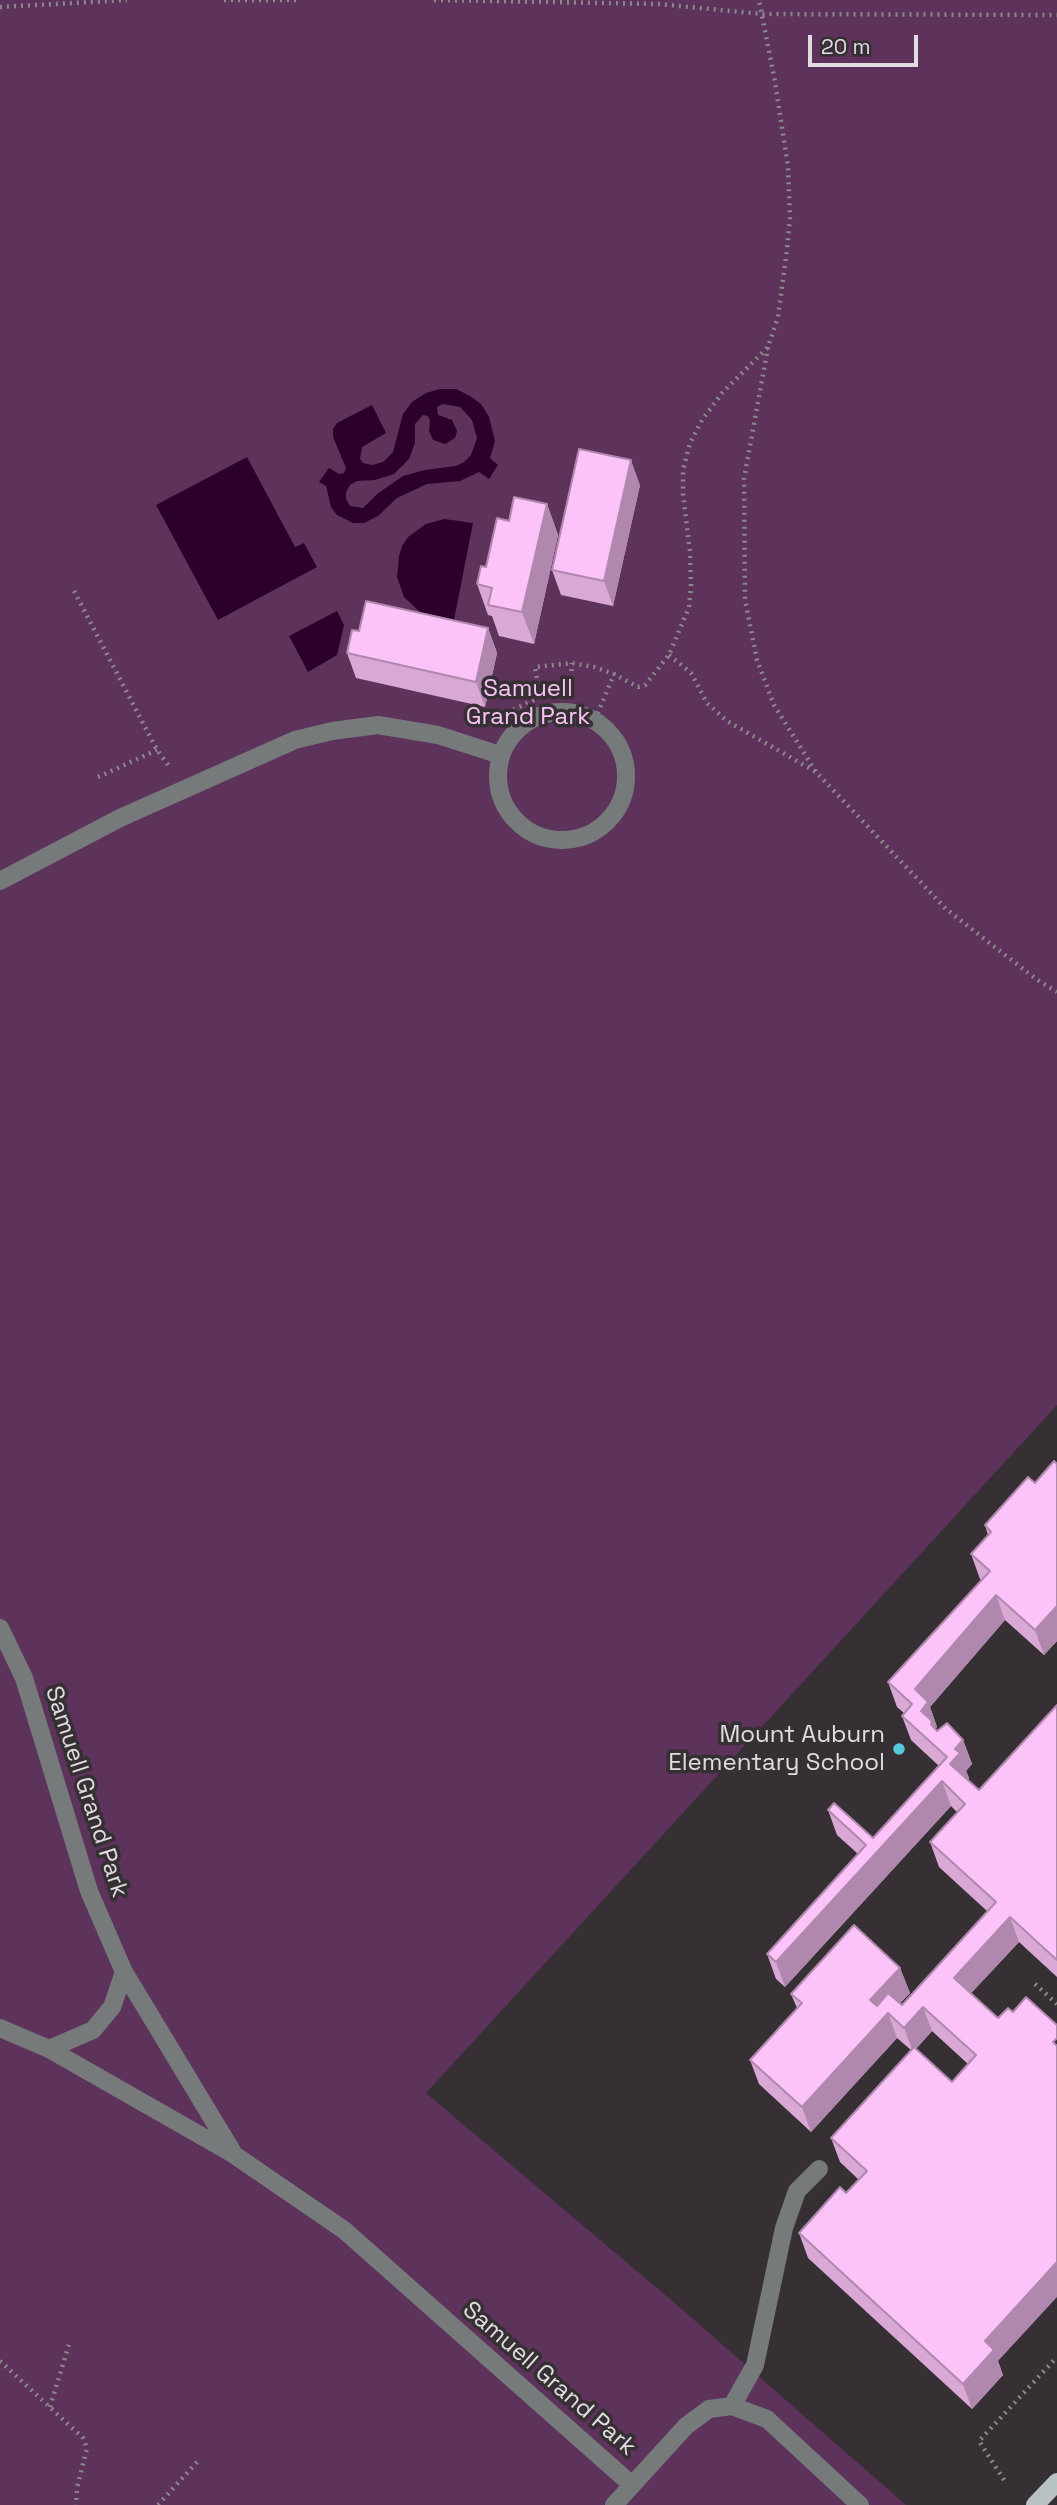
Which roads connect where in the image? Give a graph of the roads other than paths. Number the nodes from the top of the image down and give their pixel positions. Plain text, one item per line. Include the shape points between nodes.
1 (500, 755) junction
2 (0, 881) edge
3 (0, 1628) edge
4 (124, 1972) junction
5 (0, 2028) edge
6 (49, 2049) junction
7 (233, 2154) junction
8 (819, 2169) dead end
9 (732, 2406) junction
10 (1057, 2482) edge
11 (632, 2485) junction
12 (614, 2505) edge
13 (860, 2505) edge
14 (1035, 2505) edge

1 - 1 street via 499,790 507,809 539,836 580,838 614,814 624,795 623,753 612,735 594,720 554,712 534,719 507,742
1 - 2 street via 438,736 378,725 295,740 120,818
3 - 4 street, Samuell Grand Park via 24,1678 89,1891
4 - 6 street via 112,2007 93,2029
4 - 7 street, Samuell Grand Park
5 - 6 street, Samuell Grand Park
6 - 7 street, Samuell Grand Park
7 - 11 street, Samuell Grand Park via 344,2230
8 - 9 street via 797,2191 784,2228 755,2365
9 - 11 street, Samuell Grand Park via 709,2409 686,2427
9 - 13 street via 767,2419
10 - 14 main road
11 - 12 street

